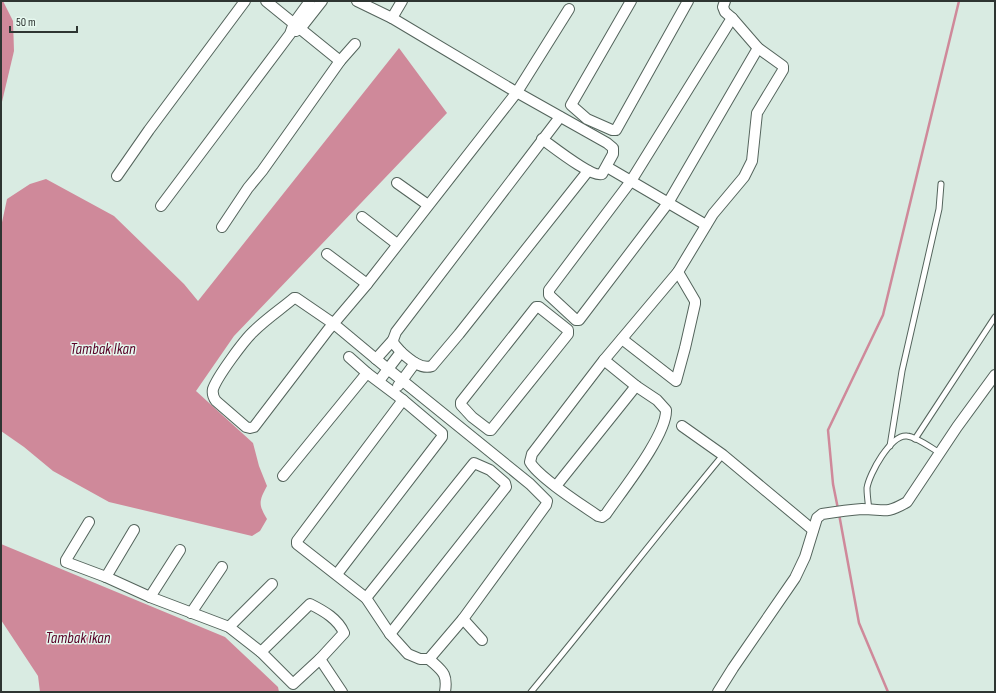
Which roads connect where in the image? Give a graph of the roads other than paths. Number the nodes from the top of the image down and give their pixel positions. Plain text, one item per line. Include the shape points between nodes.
1 (245, 1) edge
2 (266, 1) edge
3 (310, 1) edge
4 (322, 1) edge
5 (356, 1) edge
6 (402, 1) edge
7 (631, 1) edge
8 (688, 1) edge
9 (725, 1) edge
10 (569, 9) dead end
11 (392, 18) junction
12 (732, 18) junction
13 (297, 26) junction
14 (355, 44) dead end
15 (758, 48) junction
16 (340, 61) junction
17 (517, 92) junction
18 (560, 117) junction
19 (587, 118) junction
20 (581, 129) junction
21 (542, 139) junction
22 (607, 167) junction
23 (588, 171) junction
24 (118, 176) dead end
25 (631, 181) junction
26 (397, 183) dead end
27 (941, 184) dead end
28 (668, 203) junction
29 (428, 205) junction
30 (161, 206) dead end
31 (362, 217) dead end
32 (706, 225) junction
33 (222, 227) dead end
34 (397, 244) junction
35 (327, 254) dead end
36 (678, 272) junction
37 (367, 284) junction
38 (995, 317) edge
39 (334, 324) junction
40 (622, 339) junction
41 (392, 340) junction
42 (401, 352) junction
43 (349, 357) dead end
44 (376, 359) junction
45 (604, 360) junction
46 (415, 363) junction
47 (388, 369) junction
48 (367, 372) junction
49 (995, 375) edge
50 (379, 381) junction
51 (402, 382) junction
52 (636, 386) junction
53 (393, 393) junction
54 (403, 400) junction
55 (472, 417) junction
56 (682, 426) dead end
57 (462, 428) junction
58 (915, 439) junction
59 (890, 446) junction
60 (940, 453) junction
61 (723, 455) junction
62 (498, 459) junction
63 (490, 470) junction
64 (539, 472) junction
65 (283, 476) dead end
66 (530, 484) junction
67 (556, 486) junction
68 (866, 509) junction
69 (90, 522) dead end
70 (134, 530) dead end
71 (813, 530) junction
72 (180, 550) dead end
73 (222, 567) dead end
74 (337, 574) junction
75 (106, 577) junction
76 (272, 584) dead end
77 (150, 597) junction
78 (366, 598) junction
79 (191, 613) junction
80 (462, 619) junction
81 (229, 627) junction
82 (390, 634) junction
83 (482, 640) dead end
84 (261, 652) junction
85 (320, 659) junction
86 (429, 659) junction
87 (342, 692) edge
88 (445, 692) edge
89 (531, 692) edge
90 (718, 692) edge

1 - 24 street
2 - 13 street
3 - 13 street
4 - 13 street
5 - 11 street
6 - 11 street
7 - 19 street via 572,102 571,105
8 - 19 street via 616,130
9 - 12 street via 725,12
10 - 17 street
11 - 17 street
12 - 15 street
12 - 25 street
13 - 16 street
13 - 30 street
14 - 16 street
15 - 28 street
15 - 32 street via 783,66 783,70 757,113 749,168
16 - 33 street
17 - 18 street
17 - 29 street
18 - 20 street
18 - 21 street
19 - 20 street
20 - 22 street via 613,148
21 - 23 street
21 - 41 street
22 - 23 street via 599,175
22 - 25 street
23 - 46 street via 432,366 428,368
25 - 28 street
25 - 28 street via 549,290 548,295 576,320 579,320
26 - 29 street
27 - 59 lane via 939,209 902,371
28 - 32 street
29 - 34 street
31 - 34 street
32 - 36 street
34 - 37 street
35 - 37 street
36 - 40 street
36 - 40 street via 695,304 676,381
37 - 39 street
38 - 58 lane
39 - 39 street via 294,298 253,332 240,347 216,383 213,390 216,401 246,427 254,427
39 - 44 street
40 - 45 street
41 - 42 street
41 - 44 street
42 - 46 street
42 - 47 street
43 - 48 street
44 - 47 street
45 - 52 street
45 - 64 street via 532,454 530,462
46 - 51 street
47 - 50 street
47 - 51 street
48 - 50 street
48 - 65 street
49 - 60 street
50 - 53 street
51 - 53 street
51 - 57 street
52 - 67 street
52 - 67 street via 662,405 666,410 666,416 644,460 606,514 598,516
53 - 54 street
54 - 74 street via 442,433 442,437
54 - 74 street via 297,541 298,546
55 - 55 street via 491,430 568,334 568,330 536,307 461,402
55 - 57 street
56 - 61 street
57 - 62 street
58 - 59 lane via 901,437
58 - 60 lane
59 - 68 lane via 871,473 867,487
60 - 68 street via 907,502 896,509
61 - 71 street
61 - 89 lane
62 - 63 street
62 - 66 street
63 - 78 street via 474,463
63 - 82 street via 505,483 506,487
64 - 66 street
64 - 67 street
66 - 80 street via 546,501 546,505
68 - 71 street via 822,514 817,518
69 - 75 street via 66,561
70 - 75 street
71 - 90 street via 795,578
72 - 77 street
73 - 79 street
74 - 78 street
75 - 77 street
76 - 81 street
77 - 79 street
78 - 82 street
79 - 81 street
80 - 83 street
80 - 86 street
81 - 84 street
82 - 86 street via 408,654 420,659
84 - 85 street via 293,684
84 - 85 street via 310,604 330,616 344,633
85 - 87 street
86 - 88 street via 446,678

